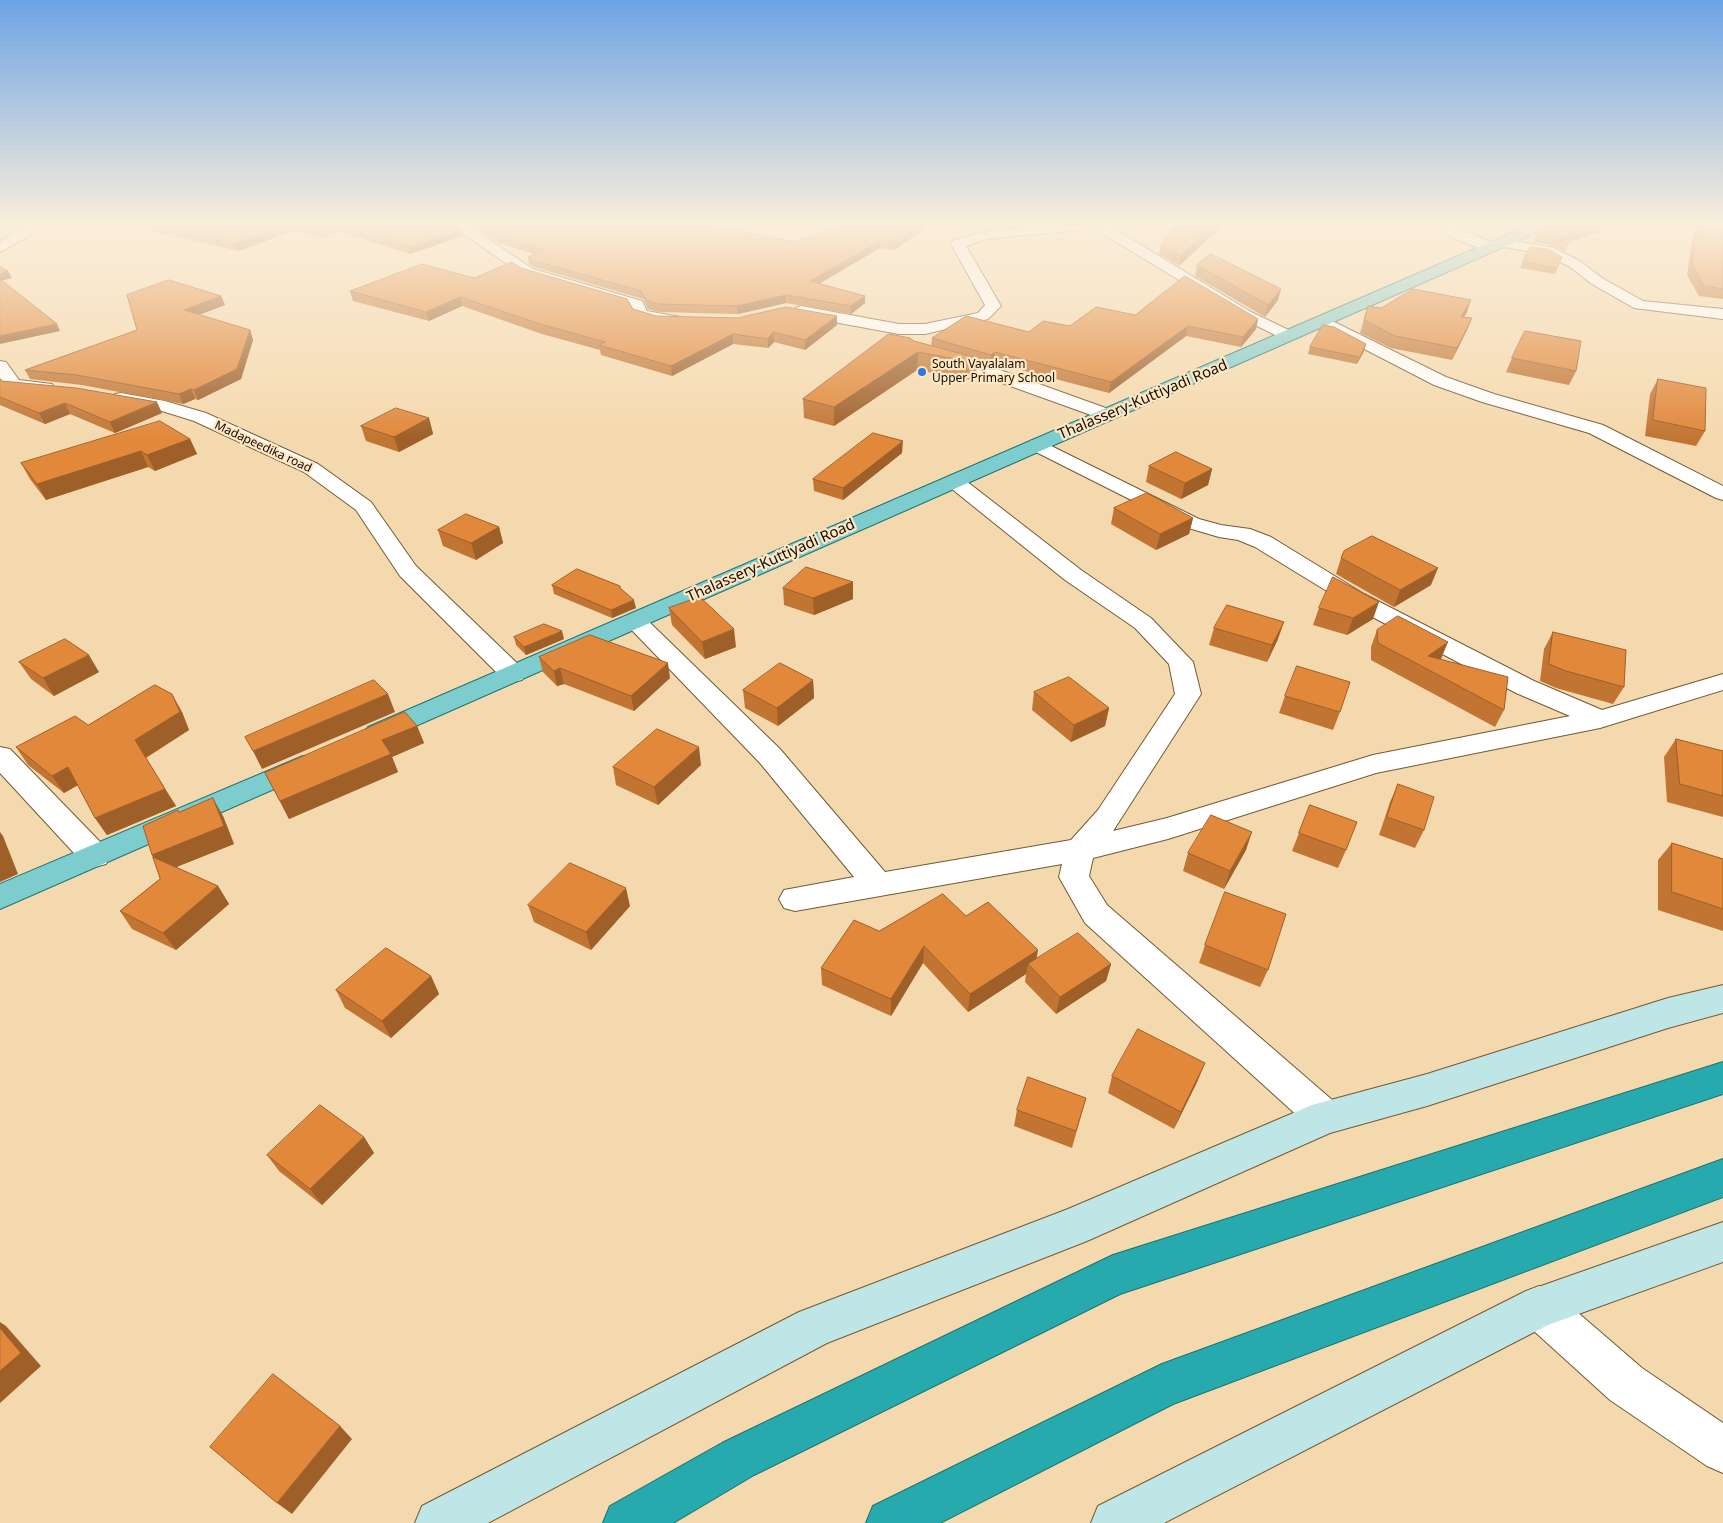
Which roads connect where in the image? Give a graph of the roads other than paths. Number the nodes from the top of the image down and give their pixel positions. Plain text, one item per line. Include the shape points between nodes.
1 (610, 296) edge
2 (987, 296) edge
3 (1215, 296) edge
4 (1379, 296) edge
5 (1623, 296) edge
6 (786, 310) edge
7 (1723, 314) edge
8 (692, 321) edge
9 (1322, 321) junction
10 (911, 329) junction
11 (1289, 336) junction
12 (910, 347) edge
13 (930, 356) edge
14 (0, 366) edge
15 (65, 390) edge
16 (99, 395) edge
17 (1108, 414) junction
18 (1037, 445) junction
19 (954, 481) junction
20 (1723, 494) edge
21 (635, 621) junction
22 (513, 674) junction
23 (1723, 682) edge
24 (1600, 719) junction
25 (359, 741) edge
26 (0, 756) edge
27 (322, 757) edge
28 (1080, 850) junction
29 (95, 856) junction
30 (878, 885) junction
31 (0, 897) edge
32 (794, 899) dead end
33 (1723, 999) edge
34 (1723, 1078) edge
35 (1325, 1117) junction
36 (1723, 1178) edge
37 (1723, 1242) edge
38 (1539, 1307) junction
39 (1723, 1450) edge
40 (439, 1523) edge
41 (627, 1523) edge
42 (890, 1523) edge
43 (1115, 1523) edge

1 - 8 street via 637,304 640,314 658,320
2 - 10 street via 993,306 983,316
3 - 11 street
4 - 9 main road, Thalassery-Kuttiyadi Road
5 - 7 street via 1639,305
6 - 10 street
9 - 11 main road, Thalassery-Kuttiyadi Road
9 - 20 street via 1440,381 1596,429
10 - 12 street
11 - 17 main road, Thalassery-Kuttiyadi Road
13 - 17 street via 994,374
14 - 15 street via 14,385
16 - 22 street, Madapeedika road via 165,406 200,417 311,468 364,506 408,571
17 - 18 main road, Thalassery-Kuttiyadi Road
18 - 19 main road, Thalassery-Kuttiyadi Road
18 - 24 street via 1192,523 1263,542 1356,599 1525,686
19 - 21 main road, Thalassery-Kuttiyadi Road
19 - 28 street via 1073,574 1143,622 1181,662 1188,694 1108,817
21 - 22 main road, Thalassery-Kuttiyadi Road
21 - 30 street via 770,756
22 - 25 main road, Thalassery-Kuttiyadi Road
23 - 24 street
24 - 28 street via 1373,764 1168,828
26 - 29 street
27 - 29 main road
28 - 30 street
28 - 35 street via 1074,877 1096,914
29 - 31 main road
30 - 32 street
33 - 35 street via 1427,1090
34 - 41 highway via 1113,1276 738,1458
35 - 40 street via 1073,1227 814,1327
36 - 42 highway via 1162,1386
37 - 38 street
38 - 39 street via 1626,1384
38 - 43 street

